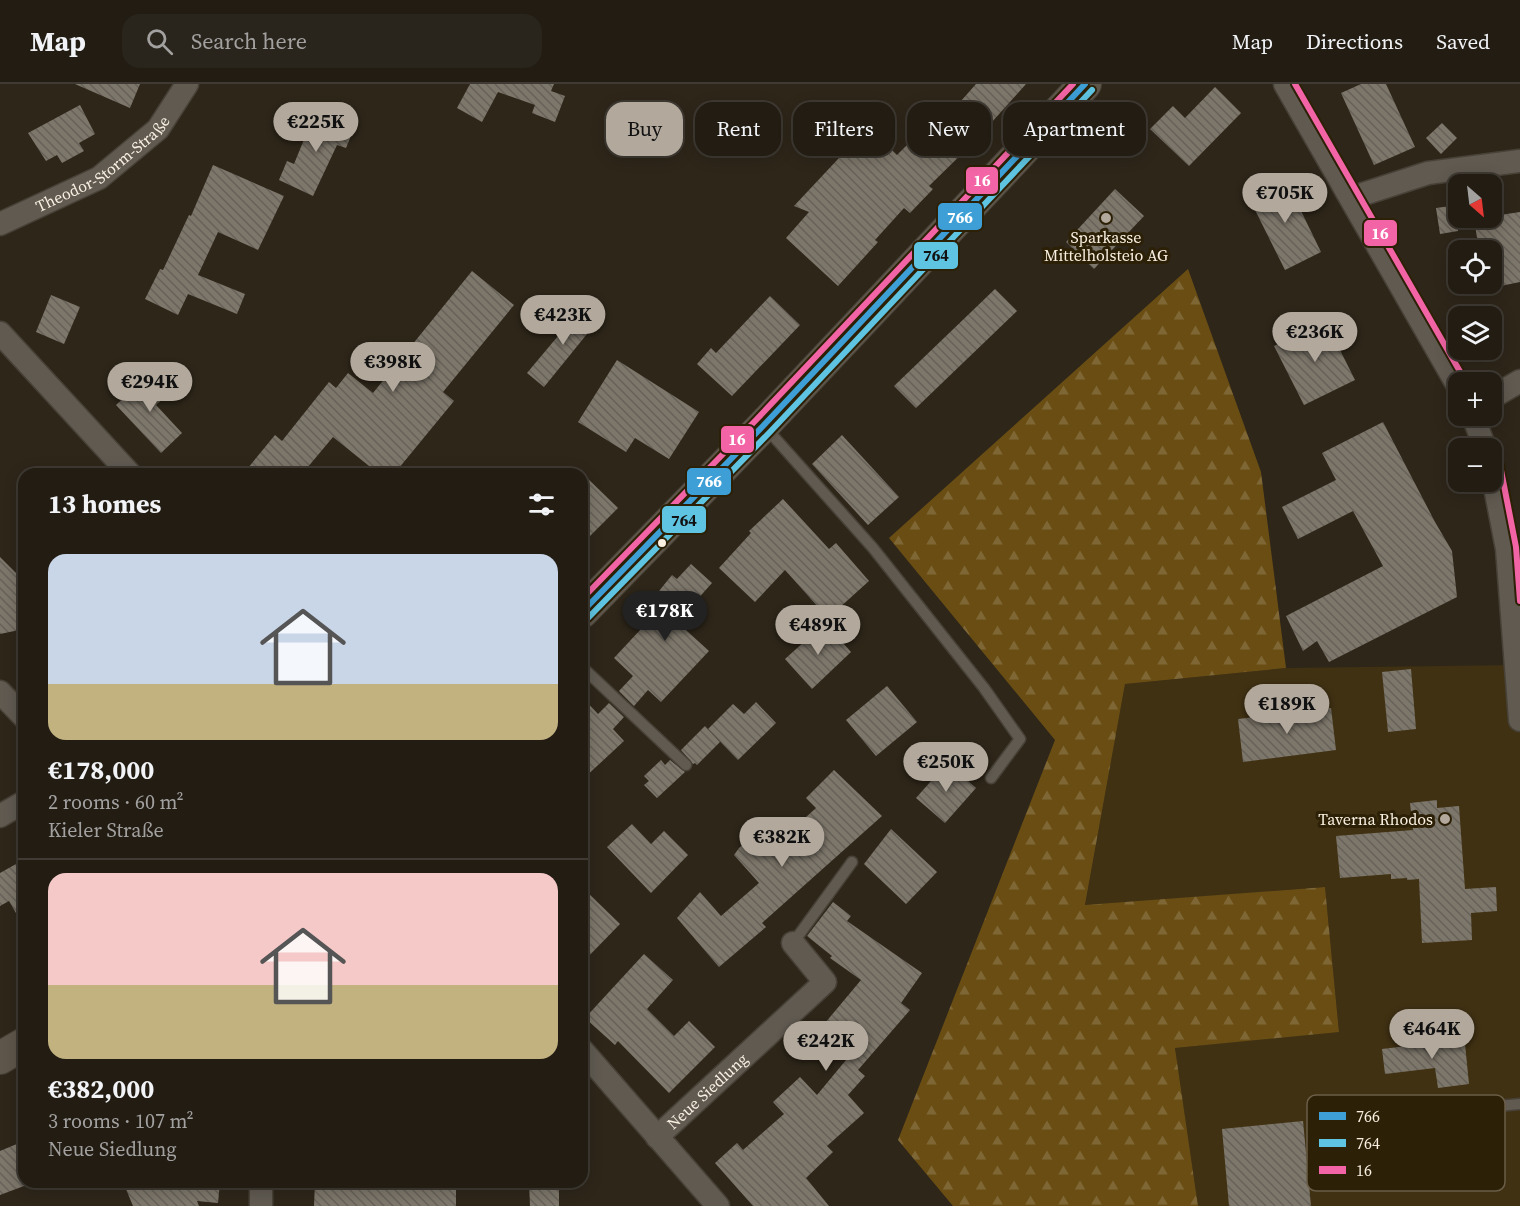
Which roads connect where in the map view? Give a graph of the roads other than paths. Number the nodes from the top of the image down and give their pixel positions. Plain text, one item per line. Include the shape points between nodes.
1 (187, 84) edge
2 (1085, 84) edge
3 (1285, 84) edge
4 (1520, 161) edge
5 (1351, 198) junction
6 (0, 224) edge
7 (0, 333) edge
8 (1450, 372) edge
9 (1520, 381) edge
10 (1502, 392) edge
11 (763, 426) junction
12 (124, 468) edge
13 (1498, 492) edge
14 (1513, 548) edge
15 (588, 606) edge
16 (588, 673) edge
17 (0, 692) edge
18 (18, 711) edge
19 (1520, 720) edge
20 (686, 765) dead end
21 (991, 778) dead end
22 (18, 806) edge
23 (0, 816) edge
24 (852, 862) dead end
25 (793, 943) joint
26 (18, 1048) edge
27 (588, 1057) edge
28 (0, 1058) edge
29 (1520, 1104) edge
30 (1505, 1105) edge
31 (657, 1137) junction
32 (261, 1188) edge
33 (261, 1206) edge
34 (718, 1206) edge

1 - 6 street, Theodor-Storm-Straße via 158,129 99,178
2 - 11 main road
3 - 5 street
4 - 5 street via 1428,173
5 - 8 street
7 - 12 street
9 - 10 street
11 - 15 main road
11 - 21 lane via 873,548 1020,739
13 - 14 street
14 - 19 street
16 - 20 lane
17 - 18 street
22 - 23 street
24 - 25 lane
25 - 31 street, Neue Siedlung via 825,982
26 - 28 main road
27 - 31 street, Neue Siedlung
29 - 30 lane
31 - 34 street, Neue Siedlung
32 - 33 street

